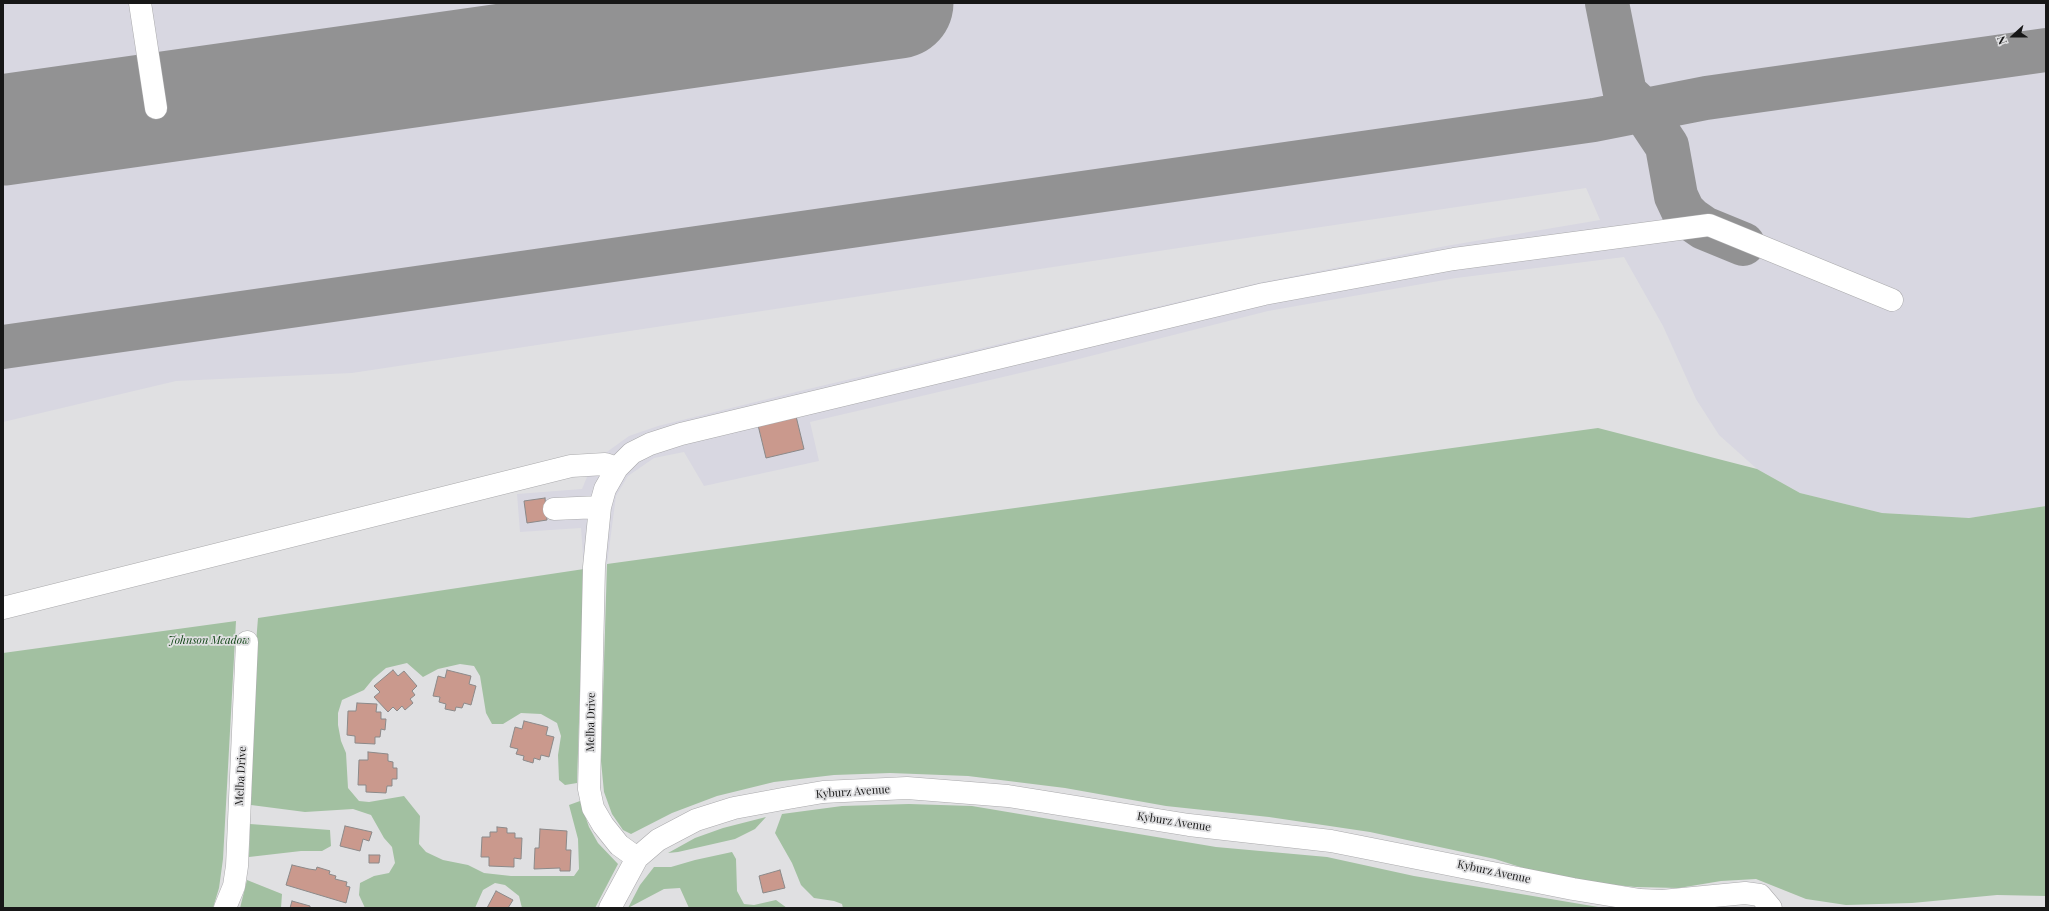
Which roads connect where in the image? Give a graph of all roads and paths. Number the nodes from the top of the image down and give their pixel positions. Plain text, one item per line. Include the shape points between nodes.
1 (140, 3) edge
2 (156, 108) dead end
3 (1892, 300) dead end
4 (616, 468) junction
5 (600, 507) junction
6 (554, 509) dead end
7 (3, 608) edge
8 (247, 642) dead end
9 (637, 858) junction
10 (225, 908) edge
11 (610, 908) edge
12 (1771, 908) edge

1 - 2 street
3 - 4 street, Melba Drive via 1709,225 1454,259 1264,294 681,434 632,453
4 - 5 street, Melba Drive via 605,489
4 - 7 street via 605,464 571,466
5 - 6 street
5 - 9 street, Melba Drive via 594,567 589,789 593,808 603,825 619,845
8 - 10 street, Melba Drive via 240,812 234,886
9 - 11 street, Kyburz Avenue
9 - 12 street, Kyburz Avenue via 658,840 678,829 696,820 734,808 823,792 907,788 1008,796 1196,826 1331,841 1640,900 1662,901 1745,893 1760,895

